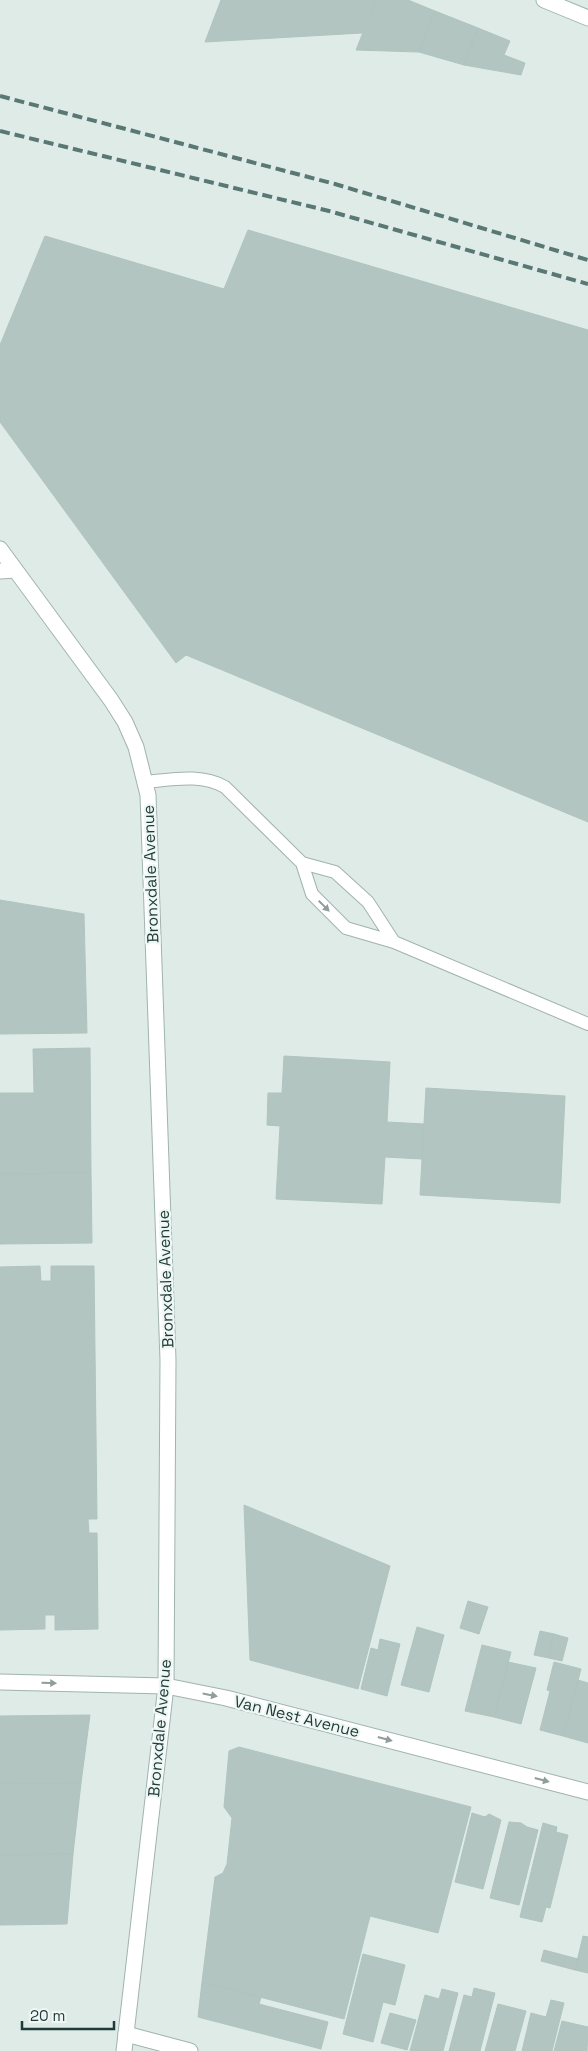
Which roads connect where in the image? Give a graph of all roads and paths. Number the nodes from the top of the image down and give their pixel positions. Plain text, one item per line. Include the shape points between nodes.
1 (544, 0) edge
2 (588, 18) edge
3 (0, 549) edge
4 (7, 571) edge
5 (144, 782) junction
6 (302, 863) junction
7 (394, 942) junction
8 (588, 1024) edge
9 (0, 1682) edge
10 (166, 1686) junction
11 (588, 1792) edge
12 (126, 2034) junction
13 (124, 2051) edge
14 (190, 2051) edge

1 - 2 street
3 - 4 street, Bronxdale Avenue
4 - 5 street, Bronxdale Avenue via 111,700 136,747
5 - 6 lane via 213,780 225,787
5 - 10 street, Bronxdale Avenue via 148,795 168,1360
6 - 7 lane via 335,872 368,902
6 -> 7 lane via 312,894 346,928
7 - 8 lane
9 -> 10 street, Van Nest Avenue
10 -> 11 street, Van Nest Avenue via 226,1698
10 - 12 street, Bronxdale Avenue
12 - 13 street, Bronxdale Avenue
12 - 14 street

